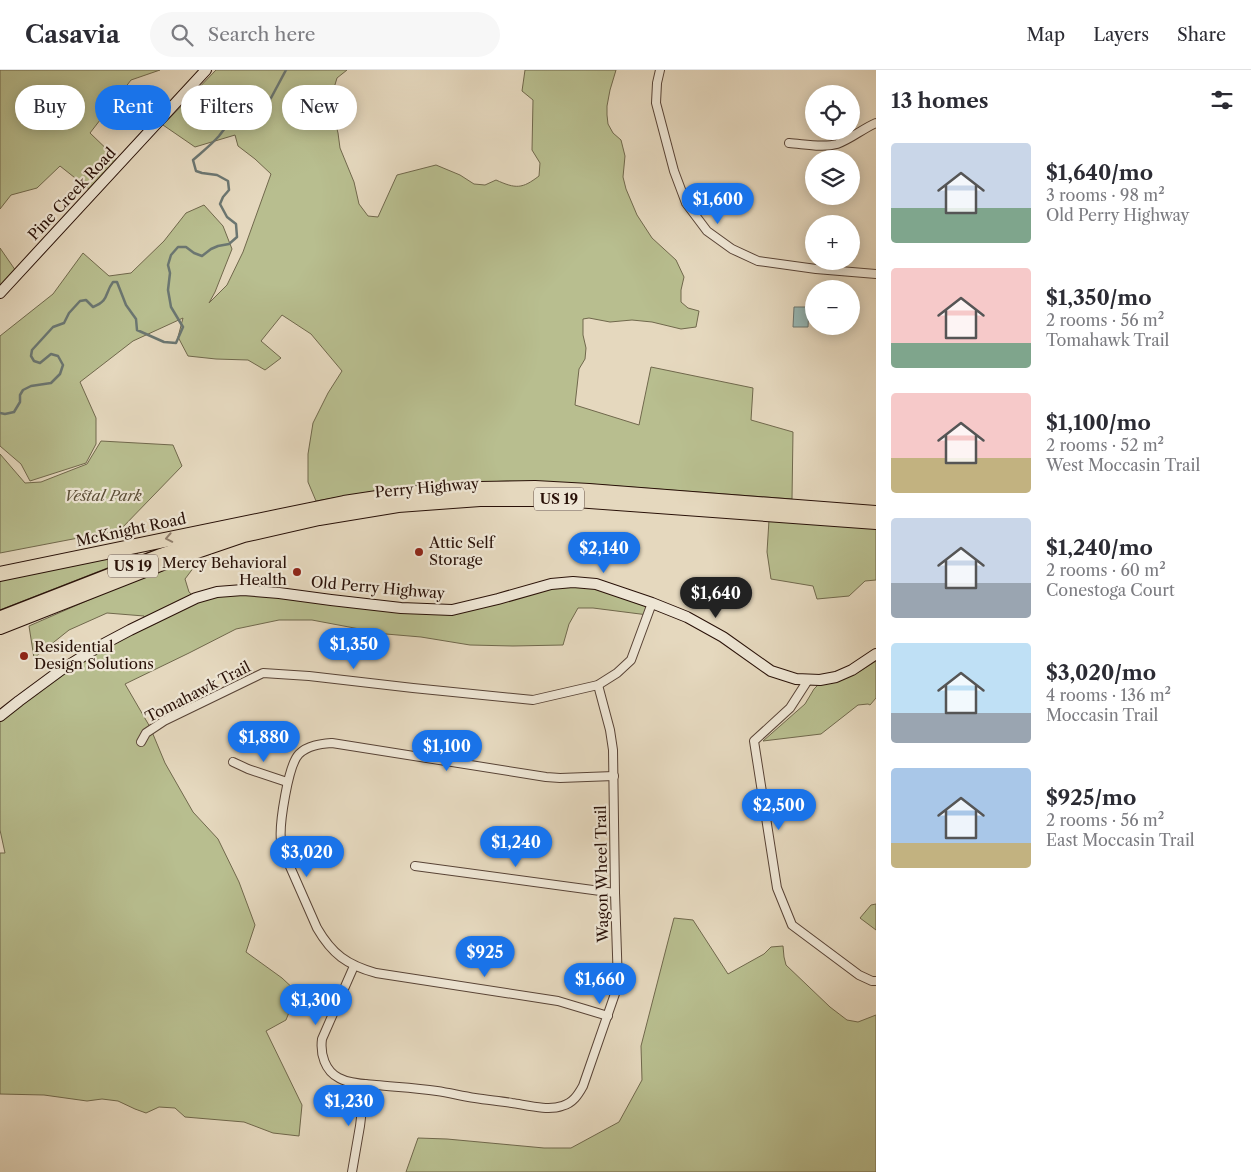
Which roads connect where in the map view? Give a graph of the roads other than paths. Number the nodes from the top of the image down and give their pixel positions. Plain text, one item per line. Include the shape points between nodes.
1 (206, 70) edge
2 (660, 70) edge
3 (876, 123) edge
4 (789, 143) dead end
5 (876, 274) edge
6 (0, 293) edge
7 (876, 513) edge
8 (268, 519) junction
9 (876, 522) edge
10 (0, 574) edge
11 (652, 603) junction
12 (0, 617) edge
13 (0, 627) edge
14 (876, 654) edge
15 (808, 680) junction
16 (598, 685) junction
17 (0, 716) edge
18 (141, 742) dead end
19 (233, 762) dead end
20 (614, 776) junction
21 (287, 782) junction
22 (415, 866) dead end
23 (615, 893) junction
24 (354, 966) junction
25 (876, 981) edge
26 (608, 1016) junction
27 (365, 1084) junction
28 (352, 1172) edge

1 - 6 street, Pine Creek Road
2 - 5 street via 656,103 674,171 686,203 707,231 732,249 758,261
3 - 4 street via 837,144
7 - 8 highway, Perry Highway / US 19 via 589,491 507,488 388,496
8 -> 10 highway, McKnight Road
8 - 12 main road, Perry Highway / US 19 via 162,554
9 - 13 highway, Perry Highway / US 19 via 562,499 480,499 398,505 319,518 229,540
11 - 15 street, Old Perry Highway via 723,637 771,672
11 - 16 street via 632,660
11 - 17 street, Old Perry Highway via 596,584 573,582 551,584 452,610 401,608 243,590 217,592 196,598 98,647
14 - 15 street, Old Perry Highway via 836,677
15 - 25 street via 790,708 754,741 777,888 792,925 859,975
16 - 18 street, Tomahawk Trail via 533,700 263,673 164,722 146,733
16 - 20 street, Wagon Wheel Trail via 612,739
19 - 21 street
20 - 21 street via 546,777 332,743 307,748 298,755
20 - 23 street, Wagon Wheel Trail
21 - 24 street via 281,829 284,853 316,928 342,959
22 - 23 street
23 - 26 street, Wagon Wheel Trail via 618,985
24 - 26 street via 376,973 558,1001
24 - 27 street, Wagon Wheel Trail via 322,1039 321,1052 326,1065 339,1078
26 - 27 street, Wagon Wheel Trail via 578,1096 562,1106 546,1108 437,1091
27 - 28 street

